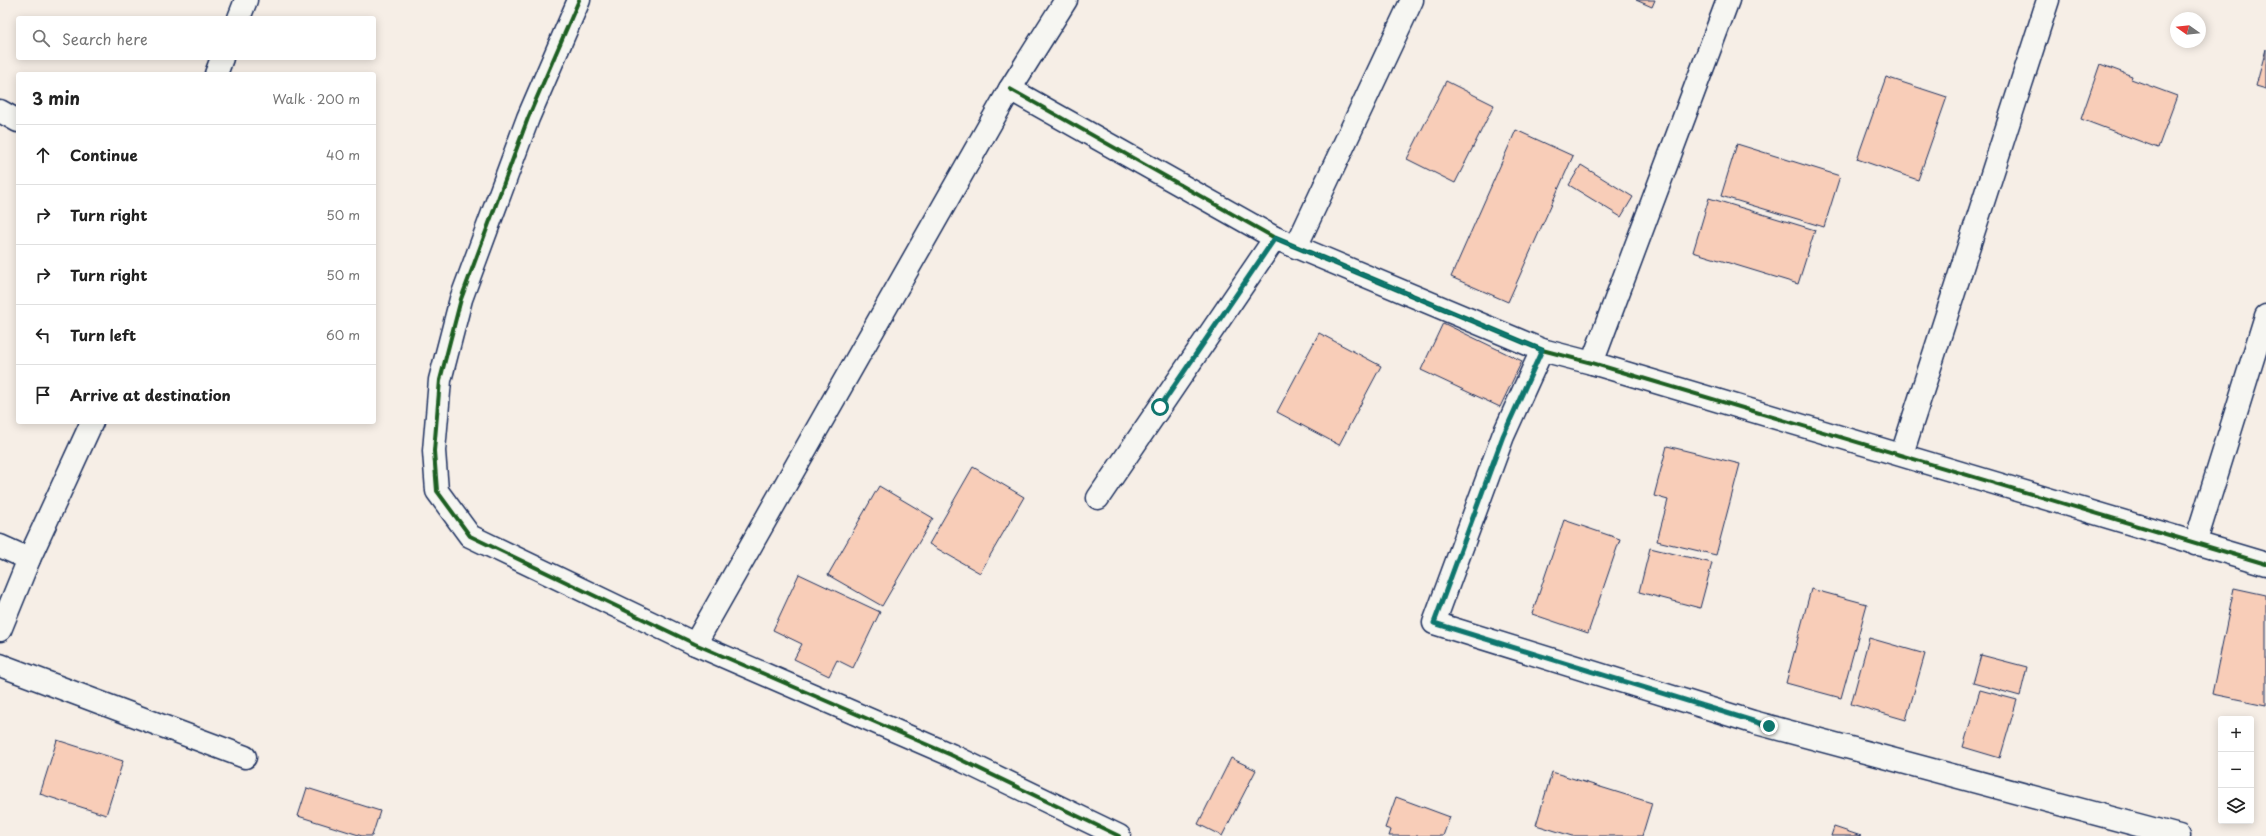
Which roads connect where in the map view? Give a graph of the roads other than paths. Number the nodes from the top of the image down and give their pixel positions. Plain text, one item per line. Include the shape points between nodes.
1 (246, 0) edge
2 (579, 0) edge
3 (1066, 0) edge
4 (1412, 0) edge
5 (1728, 0) edge
6 (2048, 0) edge
7 (239, 16) edge
8 (221, 60) edge
9 (217, 72) edge
10 (1010, 89) junction
11 (0, 111) edge
12 (16, 119) edge
13 (1275, 238) junction
14 (1296, 247) junction
15 (2266, 316) edge
16 (1542, 350) junction
17 (1592, 363) junction
18 (91, 424) edge
19 (1902, 454) junction
20 (1098, 498) dead end
21 (2195, 544) junction
22 (0, 546) edge
23 (29, 559) junction
24 (2266, 564) edge
25 (0, 630) edge
26 (695, 644) junction
27 (0, 664) edge
28 (245, 757) dead end
29 (1119, 836) edge
30 (2179, 836) edge

1 - 7 street
2 - 26 street via 528,118 461,299 440,380 434,451 438,491 470,536
3 - 10 street
4 - 14 street
5 - 17 street
6 - 19 street
8 - 9 street
10 - 13 street
10 - 26 street
11 - 12 street
13 - 14 street
13 - 20 street
14 - 16 street
15 - 21 street
16 - 17 street
16 - 30 street via 1503,436 1434,623 1753,722
17 - 19 street
18 - 23 street
19 - 21 street
21 - 24 street
22 - 23 street
23 - 25 street
26 - 29 street via 951,755
27 - 28 street

